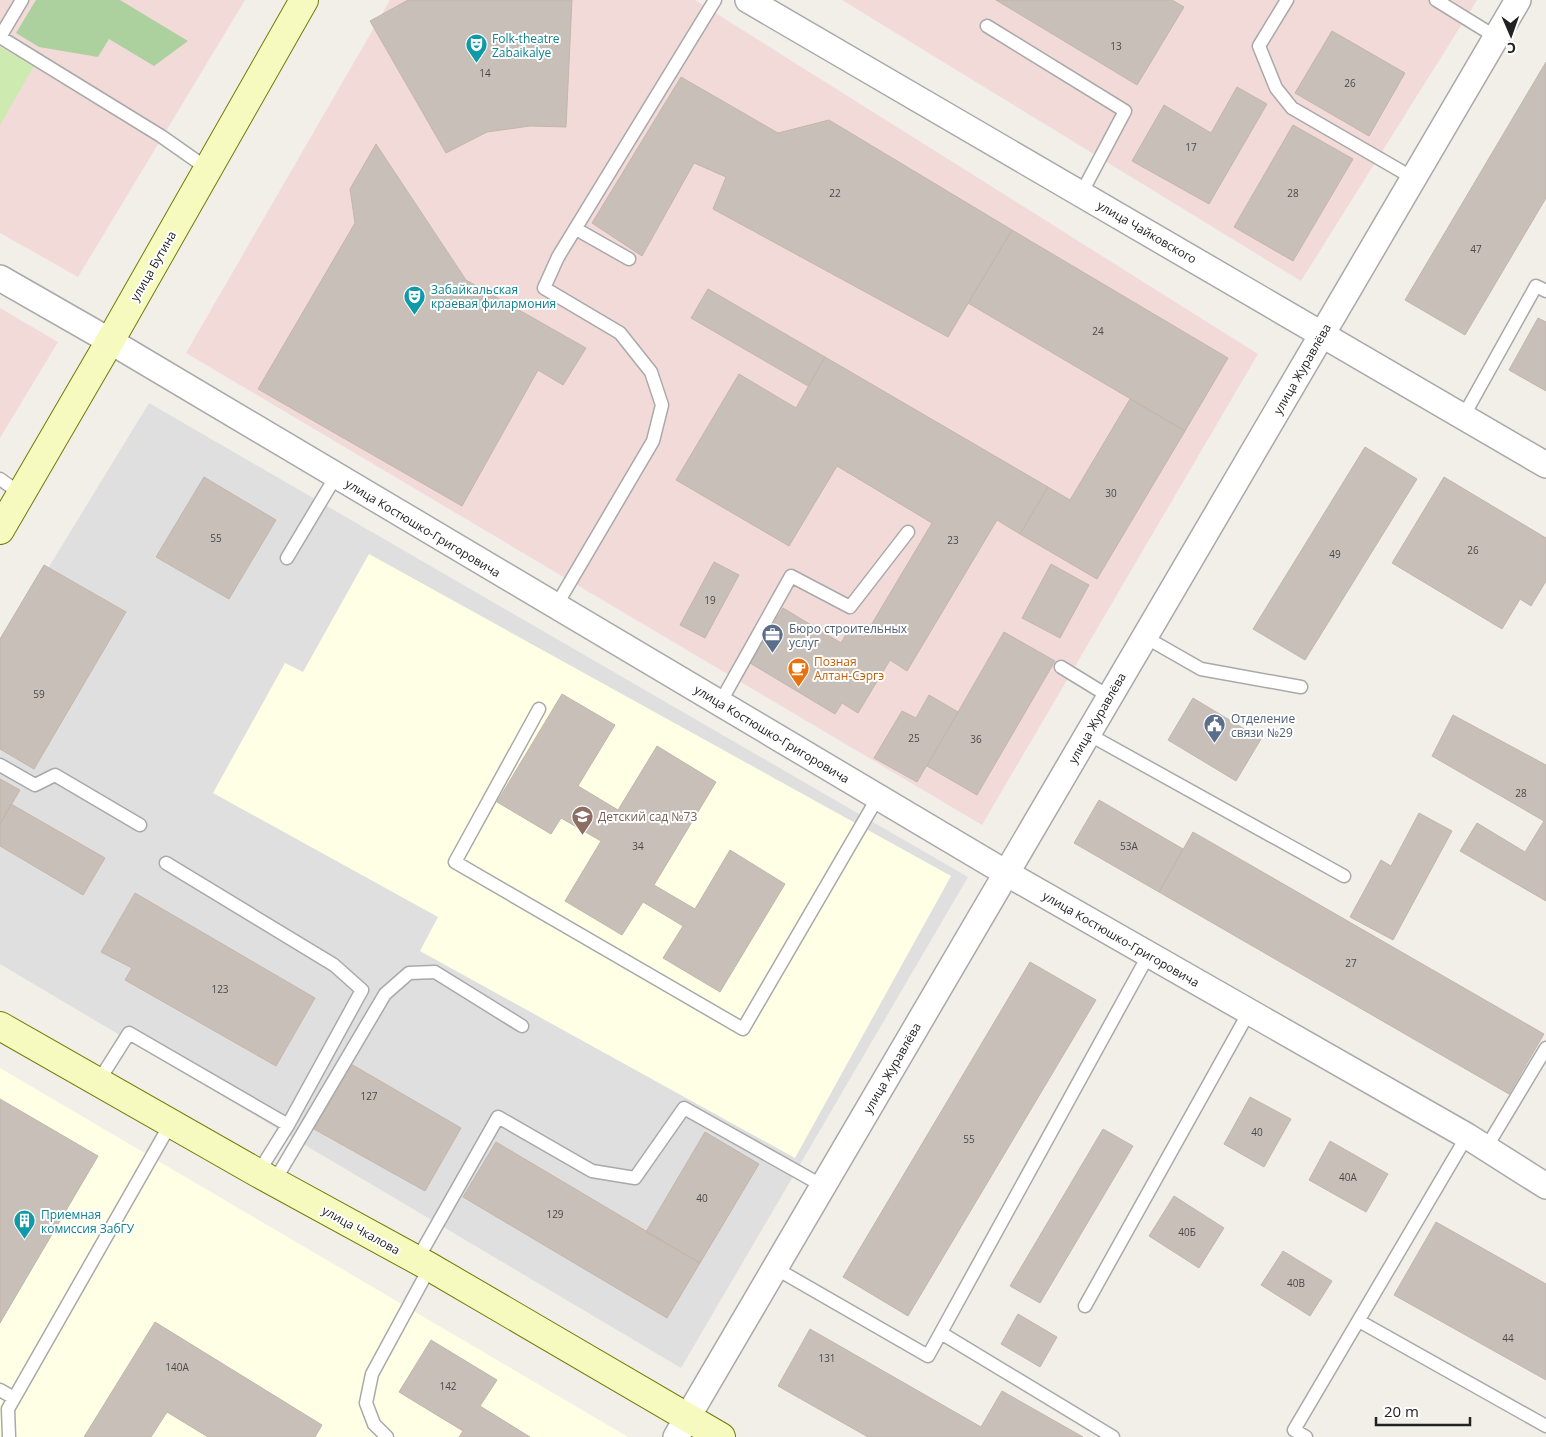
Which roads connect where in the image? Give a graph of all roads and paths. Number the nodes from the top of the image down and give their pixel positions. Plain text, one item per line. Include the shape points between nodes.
1 (22, 0) edge
2 (304, 0) edge
3 (715, 0) edge
4 (1287, 0) edge
5 (1436, 0) edge
6 (1518, 0) edge
7 (764, 4) edge
8 (987, 26) dead end
9 (1496, 37) junction
10 (208, 169) junction
11 (1413, 178) junction
12 (1081, 194) junction
13 (576, 229) junction
14 (629, 259) dead end
15 (0, 278) edge
16 (1546, 291) edge
17 (1322, 334) junction
18 (110, 341) junction
19 (1463, 416) junction
20 (1546, 465) edge
21 (336, 476) junction
22 (10, 487) edge
23 (0, 530) edge
24 (908, 532) dead end
25 (287, 558) dead end
26 (556, 606) junction
27 (1145, 637) junction
28 (1061, 667) dead end
29 (1301, 687) dead end
30 (1110, 698) junction
31 (720, 703) junction
32 (539, 708) dead end
33 (1088, 734) junction
34 (0, 765) edge
35 (878, 797) junction
36 (140, 824) dead end
37 (166, 863) dead end
38 (1006, 873) junction
39 (1344, 876) dead end
40 (1148, 954) junction
41 (1249, 1012) junction
42 (0, 1026) edge
43 (522, 1026) dead end
44 (1546, 1048) edge
45 (98, 1082) junction
46 (171, 1123) junction
47 (288, 1125) junction
48 (1477, 1142) junction
49 (266, 1178) junction
50 (823, 1186) junction
51 (1546, 1186) edge
52 (423, 1264) junction
53 (775, 1268) junction
54 (1085, 1306) dead end
55 (1359, 1321) junction
56 (941, 1333) junction
57 (0, 1390) edge
58 (14, 1398) junction
59 (1546, 1426) edge
60 (682, 1427) edge
61 (9, 1437) edge
62 (387, 1437) edge
63 (721, 1437) edge
64 (1113, 1437) edge
65 (1306, 1437) edge

1 - 10 lane via 0,37 161,136
2 - 10 main road, улица Бутина
3 - 13 lane
4 - 11 lane via 1259,46 1276,88 1292,108
5 - 9 lane
6 - 9 street, улица Журавлёва
7 - 12 street, улица Чайковского
8 - 12 lane via 1125,111
9 - 11 street, улица Журавлёва
10 - 18 main road, улица Бутина
11 - 17 street, улица Журавлёва
12 - 17 street, улица Чайковского
13 - 14 lane
13 - 26 lane via 544,288 620,333 651,372 662,405 653,441
15 - 18 street, улица Костюшко-Григоровича
16 - 19 lane via 1536,286
17 - 19 street, улица Чайковского
17 - 27 street, улица Журавлёва
18 - 21 street, улица Костюшко-Григоровича
18 - 22 main road, улица Бутина
19 - 20 street, улица Чайковского
21 - 25 lane
21 - 26 street, улица Костюшко-Григоровича
22 - 23 main road, улица Бутина
24 - 31 lane via 850,607 791,576
26 - 31 street, улица Костюшко-Григоровича
27 - 29 lane via 1201,669
27 - 30 street, улица Журавлёва
28 - 30 lane
30 - 33 street, улица Журавлёва
31 - 35 street, улица Костюшко-Григоровича
32 - 35 lane via 454,862 743,1029
33 - 38 street, улица Журавлёва
33 - 39 lane
34 - 36 lane via 35,785 55,775
35 - 38 street, улица Костюшко-Григоровича
37 - 47 lane via 334,965 362,990
38 - 40 street, улица Костюшко-Григоровича
38 - 50 street, улица Журавлёва
40 - 41 street, улица Костюшко-Григоровича
40 - 56 lane
41 - 48 street, улица Костюшко-Григоровича
41 - 54 lane
42 - 45 main road, улица Чкалова
43 - 49 lane via 435,972 409,973 385,994
44 - 48 lane
45 - 46 main road, улица Чкалова
45 - 47 lane via 129,1033
46 - 49 main road, улица Чкалова
46 - 58 lane
47 - 49 lane
48 - 51 street, улица Костюшко-Григоровича
48 - 55 lane
49 - 52 main road, улица Чкалова
50 - 52 lane via 684,1108 636,1178 592,1171 498,1117
50 - 53 street, улица Журавлёва
52 - 60 main road, улица Чкалова
52 - 62 lane via 372,1374 366,1403 374,1424
53 - 56 lane via 928,1356
53 - 60 street, улица Журавлёва
55 - 59 lane
55 - 65 lane via 1294,1430
56 - 64 lane
57 - 58 lane
58 - 61 lane via 8,1409
60 - 63 main road, улица Чкалова

